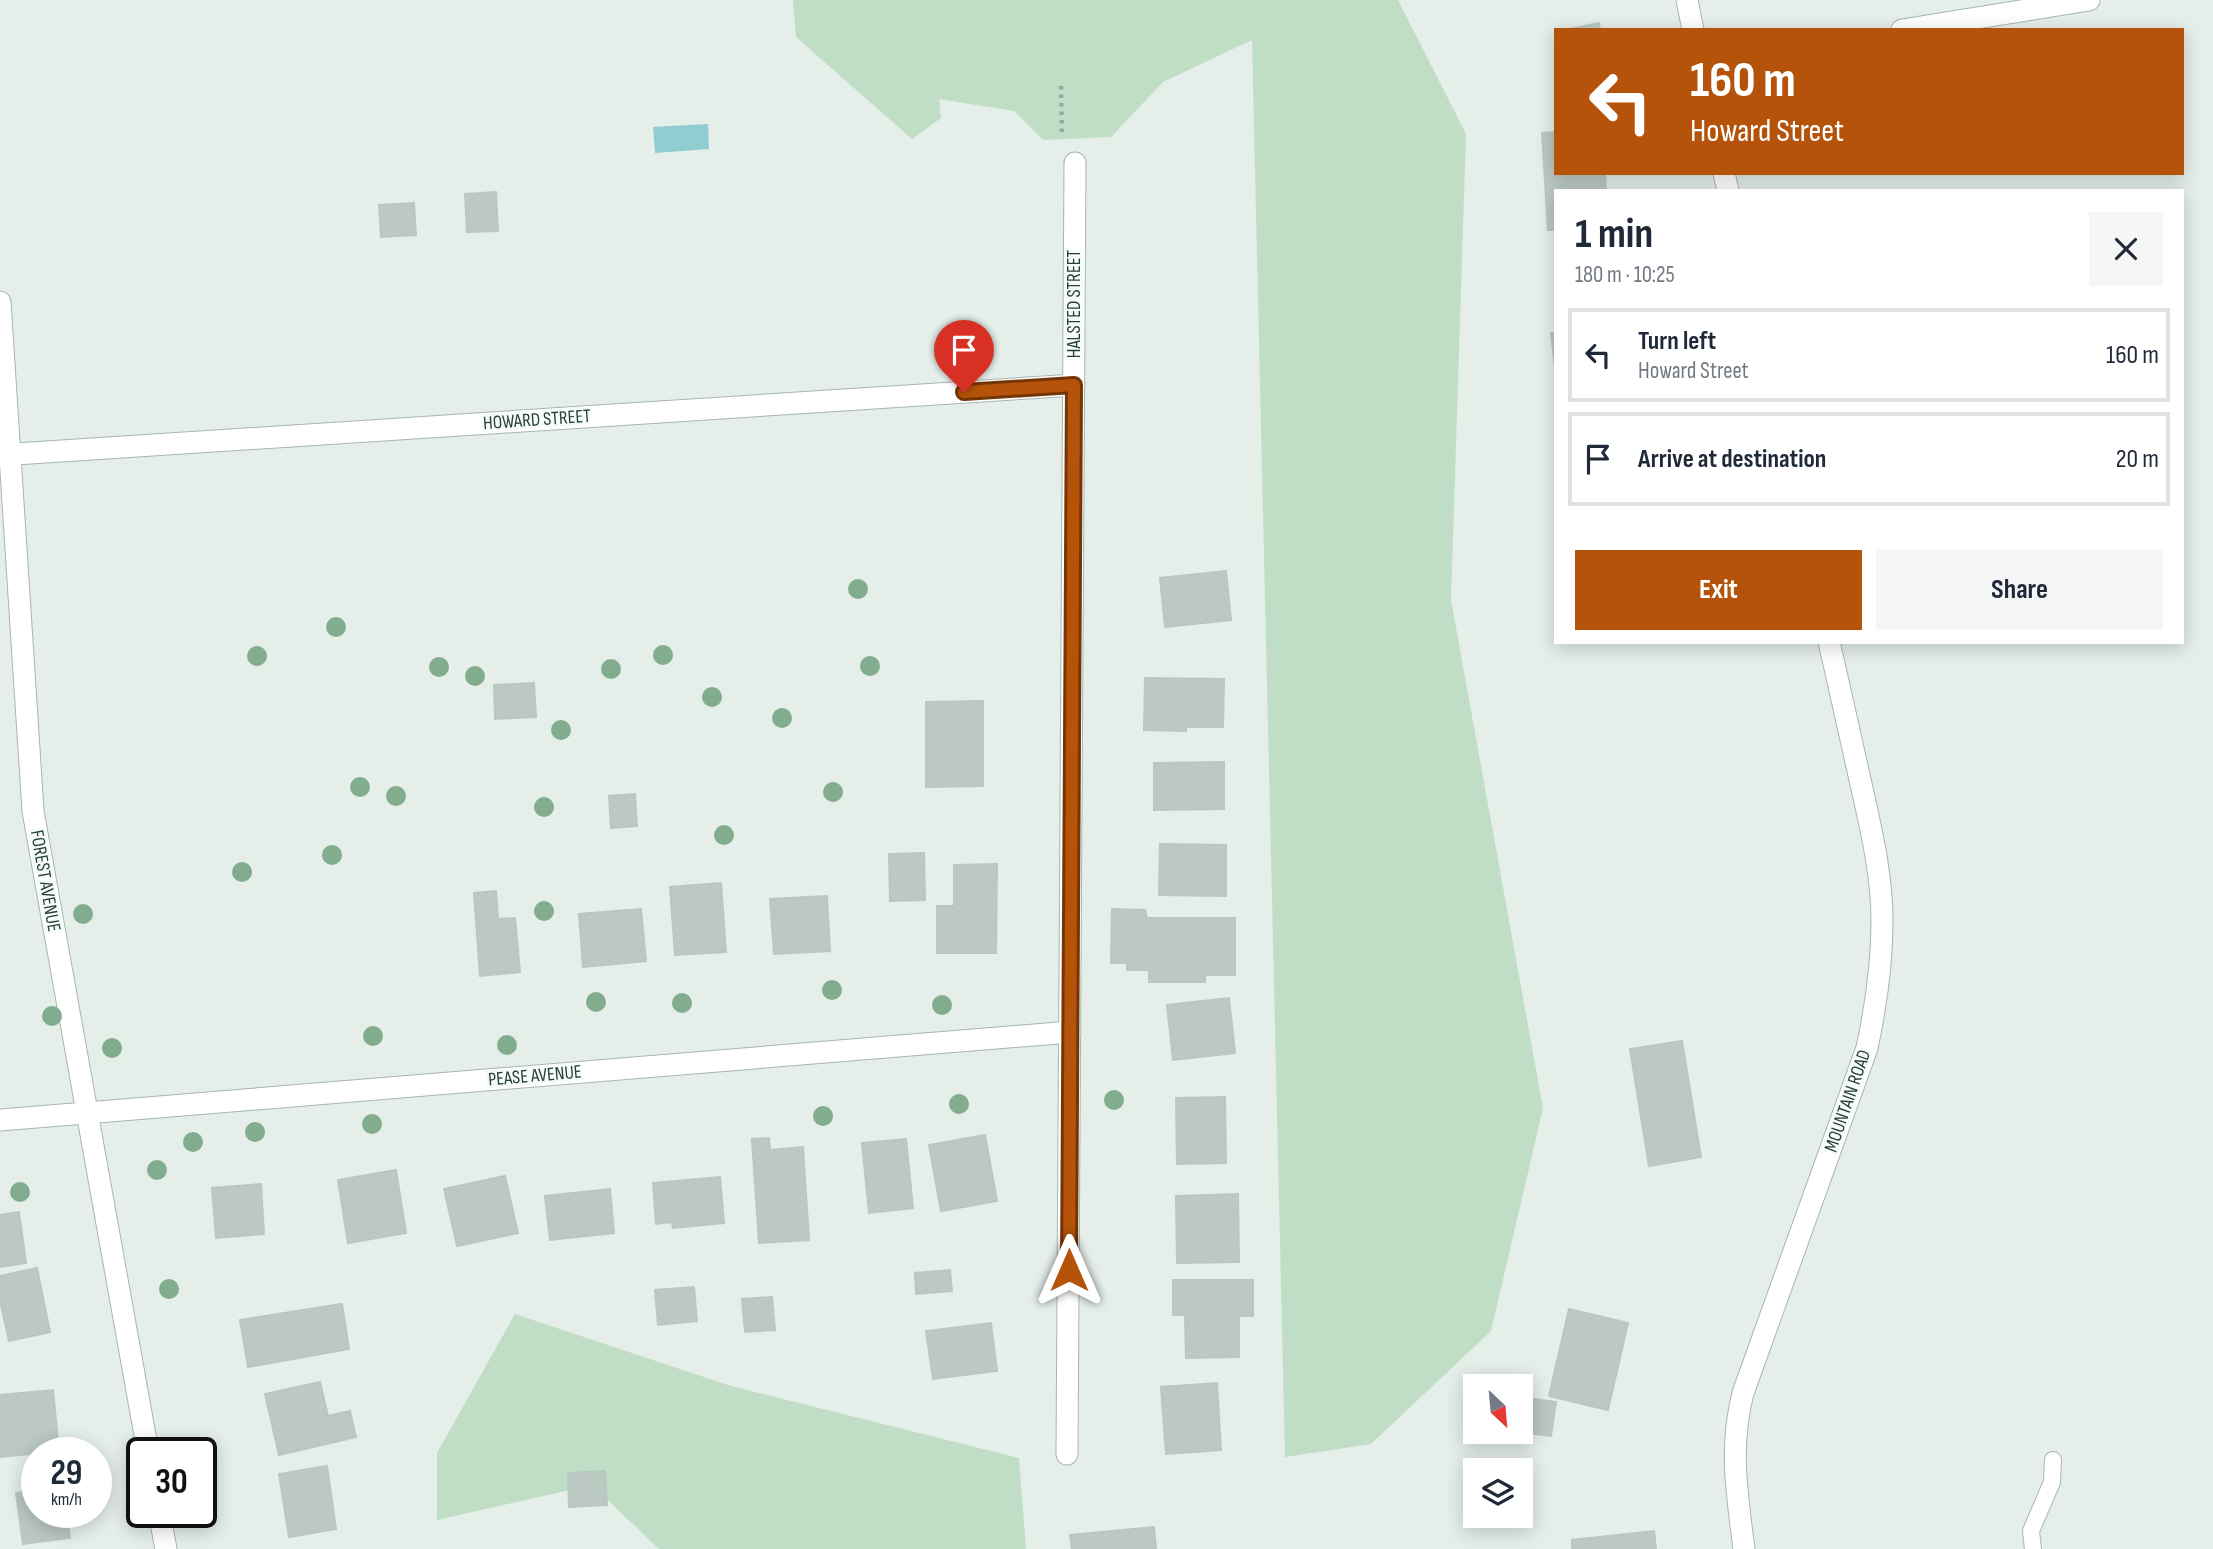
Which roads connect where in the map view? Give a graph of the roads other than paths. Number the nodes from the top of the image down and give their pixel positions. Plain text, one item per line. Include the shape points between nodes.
1 (1687, 0) edge
2 (2089, 0) edge
3 (1693, 28) edge
4 (1914, 28) edge
5 (1075, 163) road end
6 (0, 302) edge
7 (1074, 385) junction
8 (5, 455) edge
9 (1829, 644) edge
10 (1070, 1032) junction
11 (88, 1113) junction
12 (0, 1120) edge
13 (145, 1437) edge
14 (1068, 1454) dead end
15 (2053, 1460) dead end
16 (162, 1528) edge
17 (166, 1549) edge
18 (1744, 1549) edge
19 (2033, 1549) edge

1 - 3 street
2 - 4 street
5 - 7 street, HALSTED STREET
6 - 8 street, FOREST AVENUE
7 - 8 street, HOWARD STREET
7 - 10 street, HALSTED STREET
8 - 11 street, FOREST AVENUE via 33,811
9 - 18 street, MOUNTAIN ROAD via 1875,849 1881,960 1863,1059 1741,1402 1734,1456
10 - 11 street, PEASE AVENUE
10 - 14 street, HALSTED STREET
11 - 12 street, PEASE AVENUE
11 - 13 street, FOREST AVENUE
15 - 19 lane via 2052,1482 2031,1531
16 - 17 street

